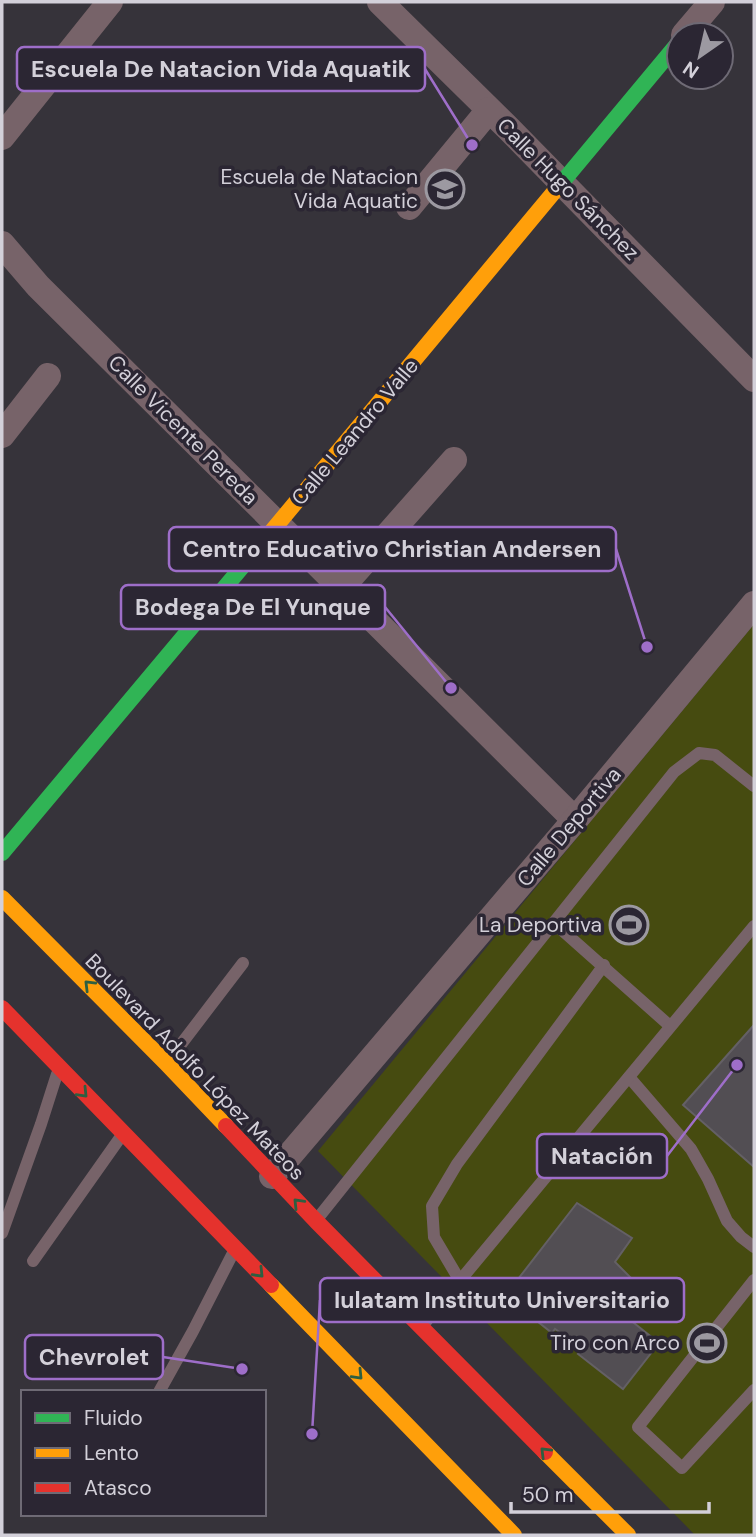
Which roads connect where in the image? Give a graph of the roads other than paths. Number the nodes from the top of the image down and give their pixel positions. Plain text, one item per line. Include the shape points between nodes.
1 (110, 2) edge
2 (380, 2) edge
3 (712, 2) edge
4 (696, 21) edge
5 (665, 58) edge
6 (489, 110) junction
7 (2, 137) edge
8 (562, 184) junction
9 (409, 207) dead end
10 (2, 244) edge
11 (48, 376) dead end
12 (754, 379) edge
13 (2, 435) edge
14 (454, 460) dead end
15 (278, 525) junction
16 (341, 588) junction
17 (754, 604) edge
18 (754, 786) edge
19 (575, 820) junction
20 (2, 853) edge
21 (2, 898) edge
22 (554, 923) junction
23 (754, 926) edge
24 (243, 963) dead end
25 (604, 965) junction
26 (2, 1009) edge
27 (670, 1026) junction
28 (166, 1063) junction
29 (59, 1068) junction
30 (629, 1077) junction
31 (123, 1133) junction
32 (272, 1176) junction
33 (316, 1221) junction
34 (2, 1233) edge
35 (754, 1247) edge
36 (235, 1249) junction
37 (33, 1261) dead end
38 (754, 1280) edge
39 (460, 1281) junction
40 (422, 1327) junction
41 (160, 1390) edge
42 (754, 1390) edge
43 (514, 1535) edge
44 (628, 1535) edge

1 - 7 street
2 - 6 street, Calle Hugo Sánchez
3 - 4 street
5 - 8 main road, Calle Leandro Valle
6 - 8 street, Calle Hugo Sánchez
6 - 9 street
8 - 12 street, Calle Hugo Sánchez
8 - 15 main road, Calle Leandro Valle
10 - 15 street, Calle Vicente Pereda via 38,286
11 - 13 street
14 - 16 street
15 - 16 street, Calle Vicente Pereda
15 - 20 main road, Calle Leandro Valle
16 - 19 street, Calle Vicente Pereda
17 - 19 street, Calle Deportiva
18 - 22 lane via 715,755 699,752 674,772
19 - 32 street, Calle Deportiva
28 -> 21 main road, Boulevard Adolfo López Mateos
22 - 25 lane
22 - 33 lane
23 - 27 lane
24 - 28 lane
25 - 27 lane
25 - 39 lane via 457,1164 432,1206 434,1237
26 - 29 main road
27 - 30 lane
28 - 32 main road, Boulevard Adolfo López Mateos
29 -> 31 main road
29 - 34 lane
30 - 35 lane via 691,1149 727,1222
30 - 39 lane
31 - 36 main road
31 - 37 lane
33 -> 32 main road, Boulevard Adolfo López Mateos
33 - 40 main road, Boulevard Adolfo López Mateos
36 - 41 lane
36 -> 43 main road
38 - 42 lane via 638,1427 682,1468
39 - 40 lane
44 -> 40 main road, Boulevard Adolfo López Mateos

